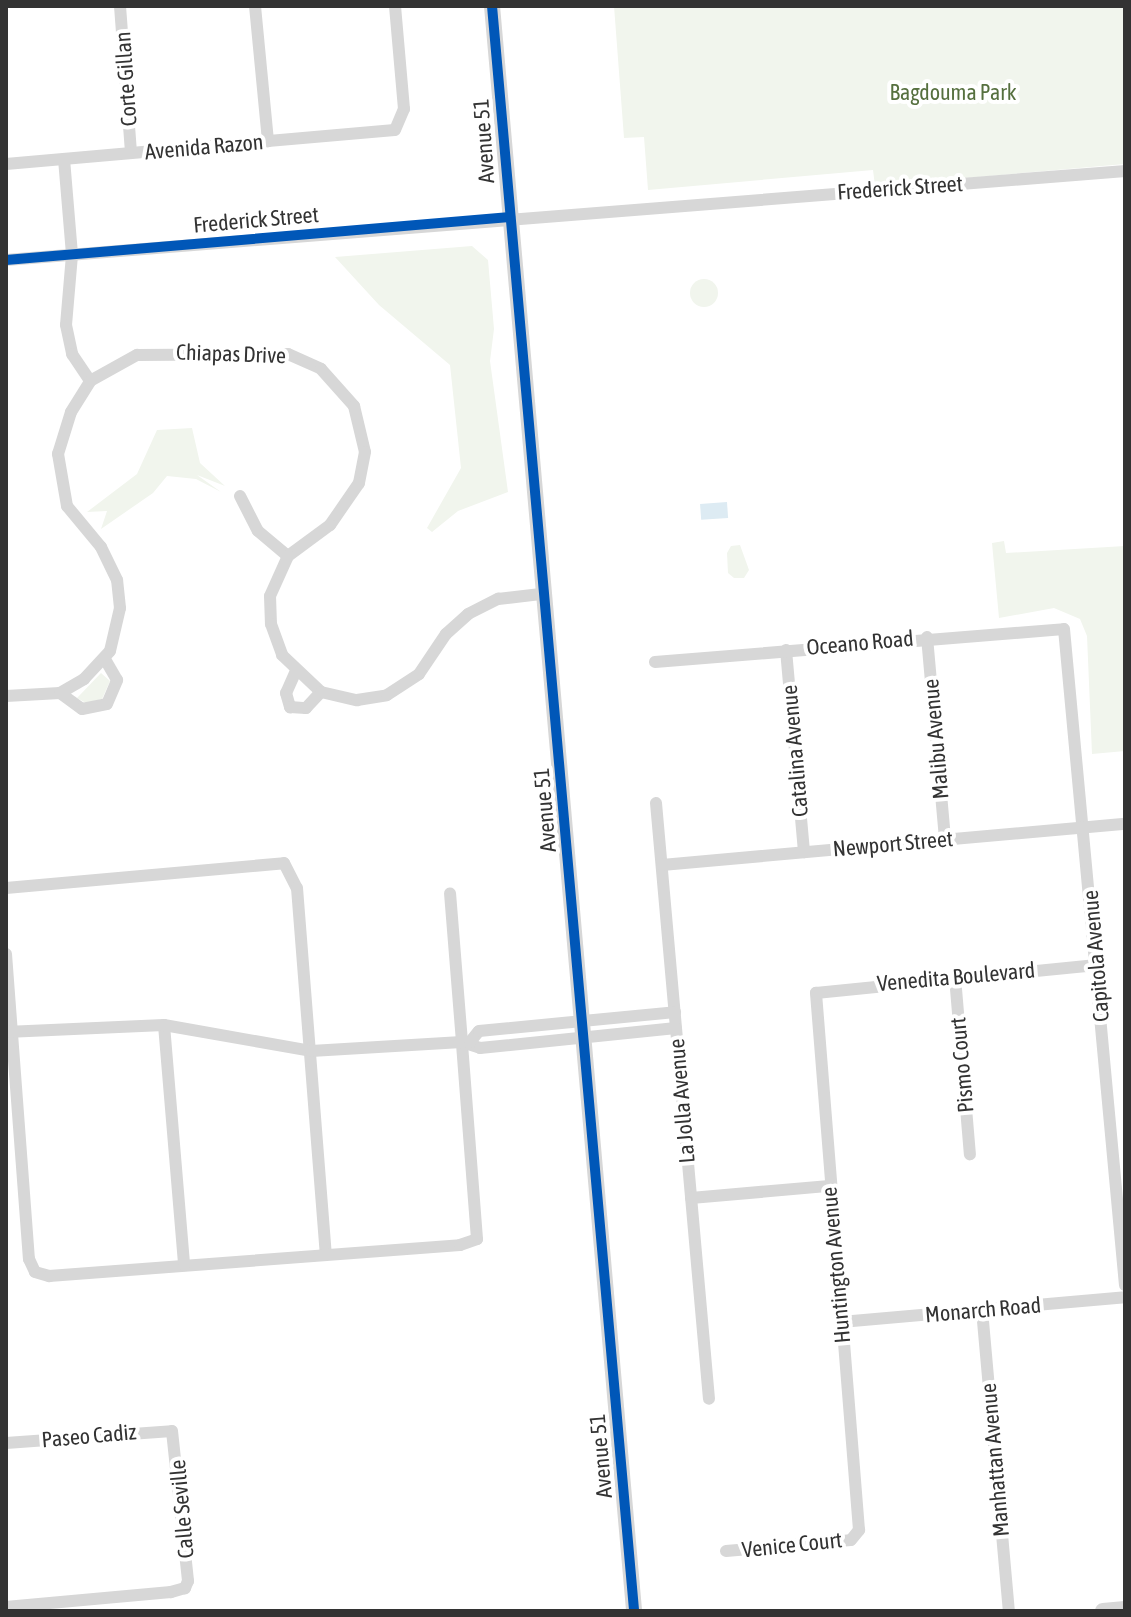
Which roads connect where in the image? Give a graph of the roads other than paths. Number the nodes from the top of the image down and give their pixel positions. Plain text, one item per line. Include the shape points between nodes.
1 (120, 6) edge
2 (255, 6) edge
3 (395, 6) edge
4 (492, 6) edge
5 (268, 141) junction
6 (131, 153) junction
7 (64, 159) junction
8 (6, 164) edge
9 (1125, 171) edge
10 (510, 217) junction
11 (72, 255) junction
12 (6, 260) edge
13 (90, 381) junction
14 (240, 496) dead end
15 (288, 556) junction
16 (541, 594) junction
17 (1064, 629) joint
18 (927, 637) junction
19 (786, 650) junction
20 (105, 659) junction
21 (655, 662) dead end
22 (295, 673) junction
23 (321, 692) junction
24 (60, 693) junction
25 (6, 696) edge
26 (656, 803) dead end
27 (1125, 824) edge
28 (1085, 828) junction
29 (945, 840) junction
30 (804, 852) junction
31 (662, 865) junction
32 (6, 888) edge
33 (450, 893) dead end
34 (6, 954) edge
35 (1097, 965) junction
36 (955, 977) junction
37 (816, 993) joint
38 (675, 1012) junction
39 (164, 1025) junction
40 (584, 1028) junction
41 (676, 1028) junction
42 (9, 1032) edge
43 (466, 1042) junction
44 (311, 1051) junction
45 (1119, 1144) edge
46 (970, 1154) dead end
47 (829, 1186) junction
48 (691, 1198) junction
49 (326, 1255) junction
50 (184, 1265) junction
51 (1125, 1285) edge
52 (1125, 1297) edge
53 (982, 1310) junction
54 (841, 1322) junction
55 (709, 1399) dead end
56 (172, 1431) joint
57 (6, 1443) edge
58 (857, 1536) joint
59 (726, 1551) dead end
60 (6, 1607) edge
61 (1125, 1609) edge
62 (634, 1611) edge
63 (1009, 1611) edge
64 (1103, 1611) edge

1 - 6 street, Corte Gillan
2 - 5 street
3 - 5 street, Avenida Razon via 401,126 386,132
4 - 10 street, Avenue 51
5 - 6 street, Avenida Razon
6 - 7 street, Avenida Razon
7 - 8 street, Avenida Razon
7 - 11 street
9 - 10 street, Frederick Street
10 - 11 street, Frederick Street
10 - 16 street, Avenue 51
11 - 12 street, Frederick Street
11 - 13 street via 68,341
13 - 15 street, Chiapas Drive via 122,360 161,352 223,356 274,351 321,369 354,406 363,434 364,467 343,512
13 - 20 street, Chiapas Drive via 71,412 58,472 67,506 101,547 117,580 119,625
14 - 15 street via 258,531
15 - 22 street, Chiapas Drive via 273,585 270,609 275,639
16 - 23 street, Chiapas Drive via 498,599 468,614 446,634 419,674 387,695 357,700
16 - 40 street, Avenue 51
17 - 18 street, Oceano Road
17 - 28 street, Capitola Avenue
18 - 19 street, Oceano Road
18 - 29 street, Malibu Avenue
19 - 21 street, Oceano Road
19 - 30 street, Catalina Avenue
20 - 24 street
20 - 24 street, Chiapas Drive via 117,680 107,704 82,709
22 - 23 street, Chiapas Drive
22 - 23 street via 286,693 290,707 306,708
24 - 25 street, Chiapas Drive
26 - 31 street, La Jolla Avenue
27 - 28 street, Newport Street
28 - 29 street, Newport Street
28 - 35 street, Capitola Avenue
29 - 30 street, Newport Street
30 - 31 street, Newport Street
31 - 38 street, La Jolla Avenue
32 - 44 street via 284,863 297,888
33 - 43 street
34 - 42 street
35 - 36 street, Venedita Boulevard
35 - 45 street, Capitola Avenue
36 - 37 street, Venedita Boulevard
36 - 46 street, Pismo Court
37 - 47 street, Huntington Avenue
38 - 40 street
38 - 41 street, La Jolla Avenue
39 - 42 street
39 - 44 street
39 - 50 street
40 - 41 street
40 - 43 street via 480,1048
40 - 62 street, Avenue 51
41 - 48 street, La Jolla Avenue
42 - 50 street via 29,1259 35,1272 49,1276
43 - 44 street
43 - 49 street via 477,1239 460,1245
44 - 49 street
45 - 51 street, Capitola Avenue
47 - 48 street
47 - 54 street, Huntington Avenue
48 - 55 street, La Jolla Avenue
49 - 50 street
52 - 53 street, Monarch Road
53 - 54 street, Monarch Road
53 - 63 street, Manhattan Avenue
54 - 58 street, Huntington Avenue
56 - 57 street, Paseo Cadiz
56 - 60 street, Calle Seville via 185,1588
58 - 59 street, Venice Court
61 - 64 street

